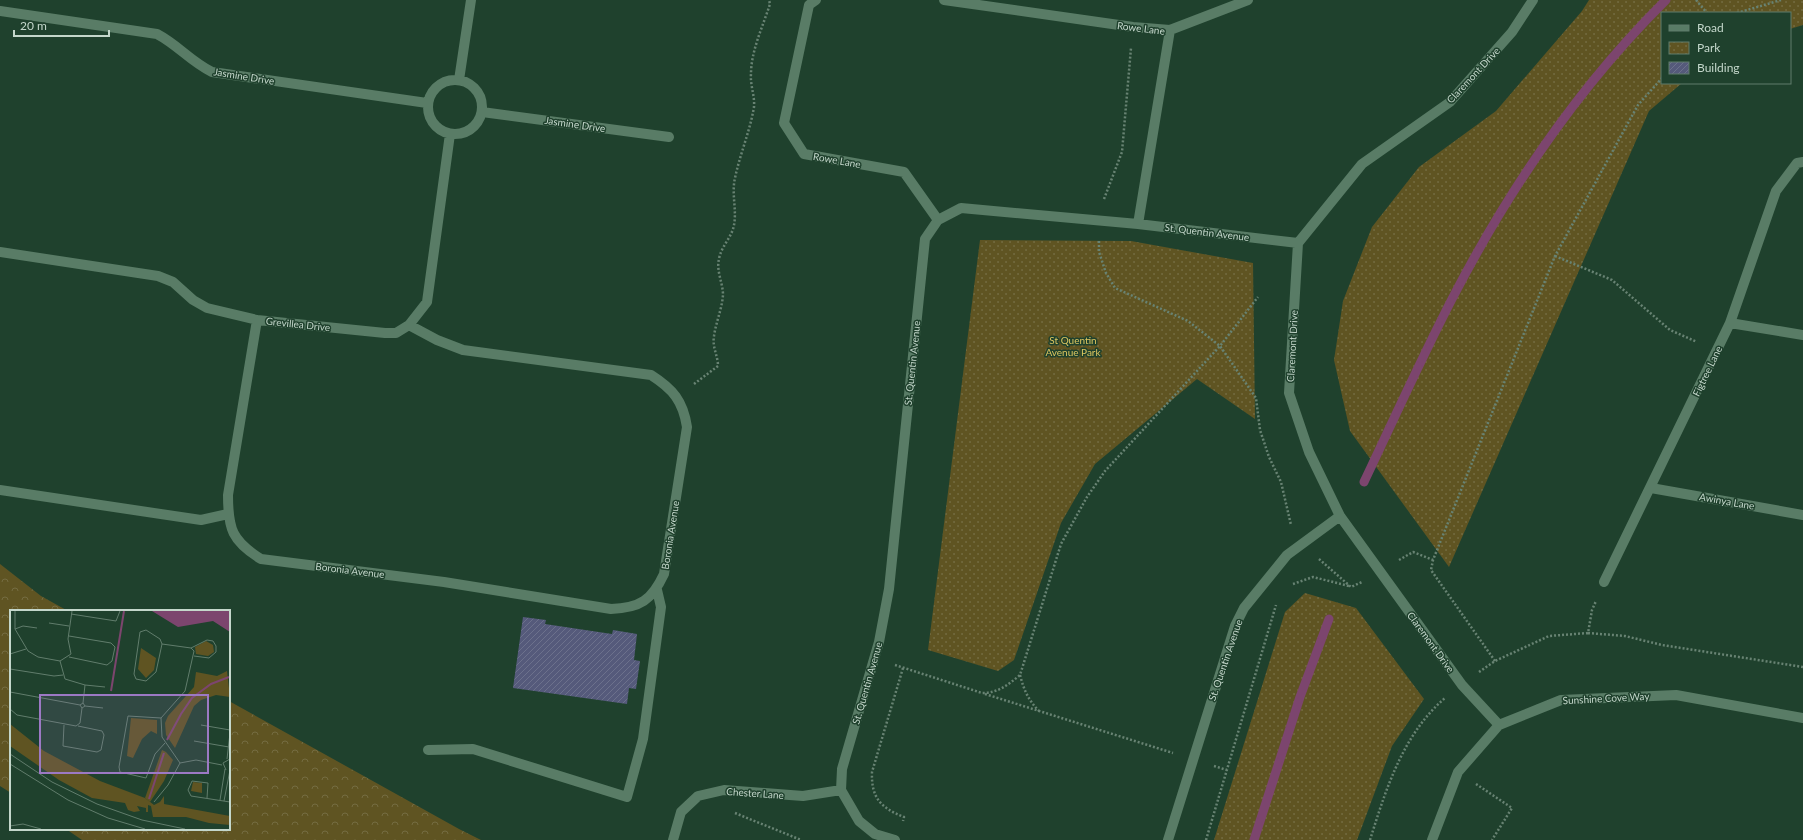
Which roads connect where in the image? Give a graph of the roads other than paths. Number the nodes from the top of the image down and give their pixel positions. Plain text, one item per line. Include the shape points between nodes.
1 (471, 0) edge
2 (816, 0) edge
3 (944, 0) edge
4 (1248, 0) edge
5 (1533, 0) edge
6 (0, 11) edge
7 (1170, 30) junction
8 (459, 80) junction
9 (428, 103) junction
10 (482, 112) junction
11 (450, 134) junction
12 (669, 137) dead end
13 (1803, 162) edge
14 (938, 220) junction
15 (1138, 224) junction
16 (1298, 243) junction
17 (0, 252) edge
18 (257, 320) junction
19 (1730, 323) junction
20 (409, 325) junction
21 (1803, 335) edge
22 (1651, 488) junction
23 (0, 490) edge
24 (228, 514) junction
25 (1803, 515) edge
26 (1340, 516) junction
27 (1604, 582) dead end
28 (657, 590) junction
29 (1803, 718) edge
30 (1499, 725) junction
31 (428, 750) dead end
32 (841, 790) junction
33 (673, 840) edge
34 (895, 840) edge
35 (1168, 840) edge
36 (1432, 840) edge

1 - 8 street
2 - 14 street, Rowe Lane via 809,5 784,123 804,154 904,172
3 - 7 street, Rowe Lane
4 - 7 street
5 - 16 street, Claremont Drive via 1512,32 1450,102 1362,164
6 - 9 street, Jasmine Drive via 157,34 169,40 196,64 212,72
7 - 15 street, Rowe Lane
8 - 9 street via 445,81 439,85 433,90
8 - 10 street via 475,89 481,100
9 - 11 street via 428,115 434,125
10 - 11 street via 471,130
10 - 12 street, Jasmine Drive
11 - 20 street, Grevillea Drive via 427,302
13 - 19 street, Figtree Lane via 1797,163 1776,191
14 - 15 street, St. Quentin Avenue via 961,208
14 - 32 street, St. Quentin Avenue via 925,239 923,254 889,590 874,659 842,768
15 - 16 street, St. Quentin Avenue
16 - 26 street, Claremont Drive via 1289,393 1309,452
17 - 18 street, Grevillea Drive via 158,276 173,282 193,300 207,308
18 - 20 street, Grevillea Drive via 385,333 396,333
18 - 24 street, Boronia Avenue via 228,495
19 - 21 street
19 - 22 street, Figtree Lane
20 - 28 street, Boronia Avenue via 463,350 651,375 666,385 685,411 687,427 664,574
22 - 25 street, Awinya Lane
22 - 27 street, Figtree Lane
23 - 24 street via 201,520
24 - 28 street, Boronia Avenue via 232,532 243,548 260,559 444,582 612,609 629,608 643,602
26 - 30 street, Claremont Drive via 1462,685
26 - 35 street, St. Quentin Avenue via 1287,555 1244,608 1235,626
28 - 31 street via 660,607 643,739 627,797 473,749
29 - 30 street, Sunshine Cove Way via 1676,695 1561,700
30 - 36 street, Sunshine Cove Way via 1458,772
32 - 33 street, Chester Lane via 803,796 724,790 698,796 681,812
32 - 34 street via 859,821 875,834

